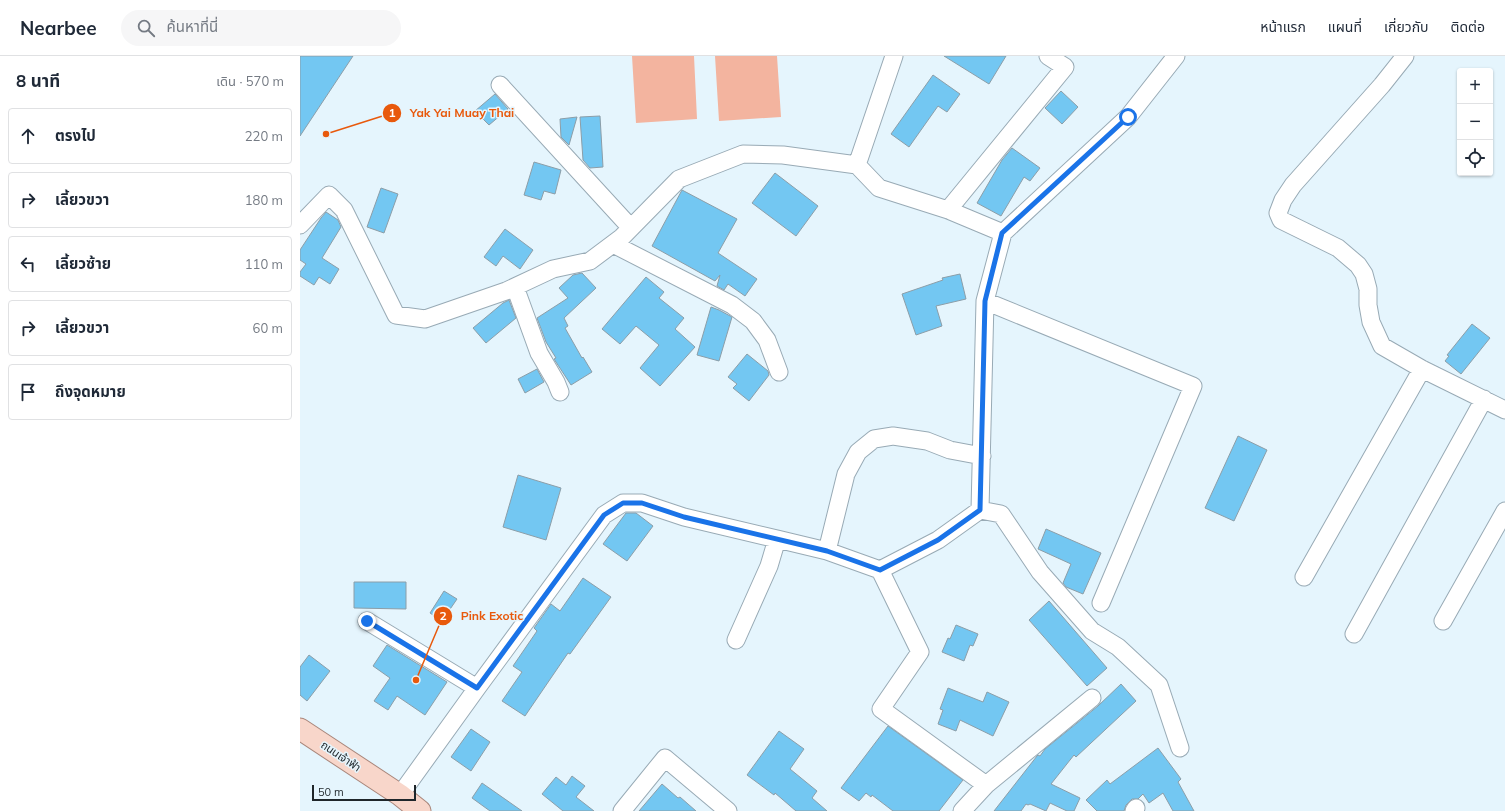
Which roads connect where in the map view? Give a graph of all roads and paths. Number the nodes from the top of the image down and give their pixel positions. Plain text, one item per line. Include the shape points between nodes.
1 (894, 56) edge
2 (1048, 56) edge
3 (1176, 56) edge
4 (1405, 56) edge
5 (500, 85) dead end
6 (857, 165) junction
7 (948, 210) junction
8 (300, 225) edge
9 (630, 228) junction
10 (1002, 233) junction
11 (613, 244) junction
12 (516, 287) junction
13 (985, 301) junction
14 (1422, 369) junction
15 (779, 372) dead end
16 (560, 392) dead end
17 (1484, 399) junction
18 (1505, 410) edge
19 (982, 456) junction
20 (980, 510) junction
21 (1503, 518) edge
22 (777, 539) junction
23 (827, 551) junction
24 (880, 570) junction
25 (1304, 577) dead end
26 (1101, 603) dead end
27 (1443, 620) dead end
28 (367, 621) dead end
29 (1354, 634) dead end
30 (736, 640) dead end
31 (477, 688) junction
32 (1092, 698) dead end
33 (300, 728) edge
34 (1180, 748) dead end
35 (986, 785) junction
36 (400, 795) junction
37 (420, 811) edge
38 (622, 811) edge
39 (728, 811) edge
40 (962, 811) edge

1 - 6 street
2 - 7 street via 1065,67
3 - 10 street via 1128,117
4 - 14 street via 1293,185 1278,214 1282,220 1338,248 1358,265 1364,274 1368,289 1371,322 1382,346
5 - 9 street
6 - 7 street via 879,188
6 - 9 street via 743,154 679,179
7 - 10 street
8 - 12 street via 329,195 344,210 396,315 425,319
9 - 11 street
10 - 13 street
11 - 12 street via 590,261 553,269
11 - 15 street via 732,305 753,321 767,340
12 - 16 street via 539,353
13 - 19 street
13 - 26 street via 1193,386
14 - 17 street
14 - 25 street
17 - 18 street
17 - 29 street
19 - 20 street
19 - 23 street via 950,450 927,441 893,436 874,439 858,452 846,474
20 - 24 street via 938,540
20 - 34 street via 1002,514 1040,572 1092,631 1118,647 1159,686
21 - 27 street
22 - 23 street
22 - 30 street via 769,566
22 - 31 street via 684,517 642,503 623,503 604,515
23 - 24 street
24 - 35 street via 920,652 881,709
28 - 31 street
31 - 36 street
32 - 35 street
33 - 36 main road, ถนนเจ้าฟ้า
35 - 40 street
36 - 37 main road, ถนนเจ้าฟ้า
38 - 39 street via 665,758

